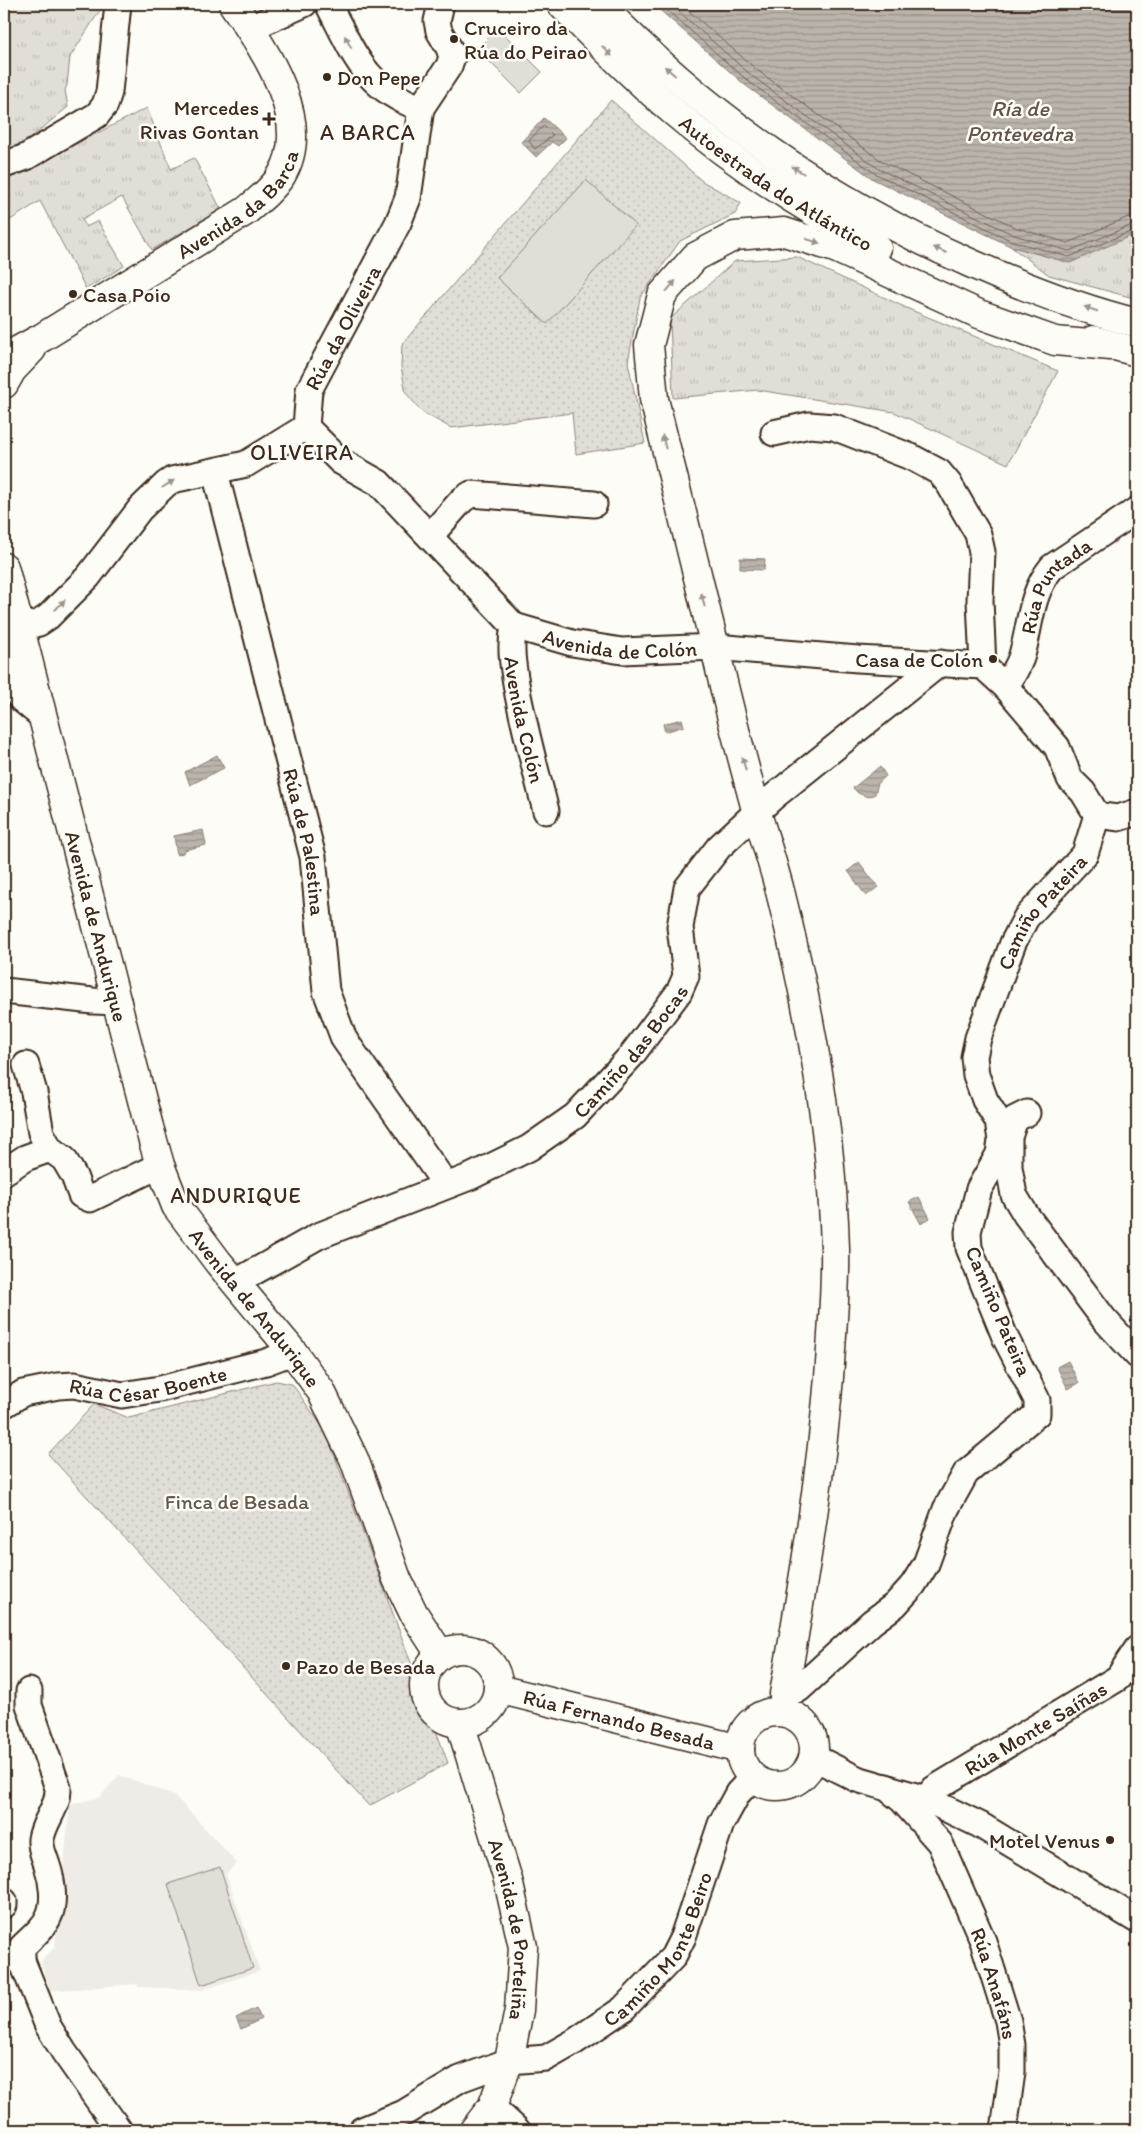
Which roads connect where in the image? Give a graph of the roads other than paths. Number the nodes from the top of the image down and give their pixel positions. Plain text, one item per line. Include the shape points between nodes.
1 (118, 4) edge
2 (233, 4) edge
3 (304, 4) edge
4 (328, 4) edge
5 (441, 4) edge
6 (561, 4) edge
7 (598, 4) edge
8 (250, 28) junction
9 (420, 108) junction
10 (4, 165) edge
11 (1137, 323) edge
12 (43, 337) junction
13 (1111, 346) junction
14 (1137, 352) edge
15 (4, 358) edge
16 (4, 384) edge
17 (306, 428) junction
18 (774, 433) dead end
19 (215, 472) junction
20 (594, 504) dead end
21 (1137, 510) edge
22 (430, 536) junction
23 (4, 567) edge
24 (514, 626) junction
25 (11, 629) edge
26 (715, 647) junction
27 (4, 655) edge
28 (940, 663) junction
29 (983, 666) junction
30 (1006, 686) junction
31 (12, 702) edge
32 (43, 717) junction
33 (546, 811) dead end
34 (757, 811) junction
35 (1137, 812) edge
36 (1097, 814) junction
37 (4, 991) edge
38 (118, 1002) junction
39 (26, 1065) dead end
40 (1027, 1113) dead end
41 (50, 1149) junction
42 (160, 1165) junction
43 (4, 1172) edge
44 (446, 1185) junction
45 (236, 1282) junction
46 (293, 1352) junction
47 (1137, 1355) edge
48 (4, 1405) edge
49 (1137, 1648) edge
50 (440, 1654) junction
51 (498, 1689) junction
52 (29, 1691) dead end
53 (784, 1703) junction
54 (460, 1723) junction
55 (740, 1749) junction
56 (813, 1757) junction
57 (753, 1777) junction
58 (886, 1786) junction
59 (937, 1804) junction
60 (940, 1843) junction
61 (4, 1901) edge
62 (4, 1905) edge
63 (1137, 1920) edge
64 (9, 1956) edge
65 (509, 2061) junction
66 (492, 2107) junction
67 (119, 2130) edge
68 (362, 2130) edge
69 (474, 2130) edge
70 (516, 2130) edge
71 (1004, 2130) edge

1 - 10 street via 105,105 97,115 79,126
2 - 8 main road, Avenida da Barca
3 - 8 street
9 -> 4 street via 402,101 374,82 361,67
5 - 9 street via 437,21 439,31 452,57
6 -> 13 main road, Autoestrada do Atlántico via 675,113 766,182 830,223 1005,309
11 -> 7 main road, Autoestrada do Atlántico via 1015,284 913,238 846,200 781,159 694,92
8 - 12 main road, Avenida da Barca via 275,70 289,111 292,144 282,174 266,196 246,211
9 - 17 street, Rúa da Oliveira via 408,198 398,223 309,390
12 - 15 main road
12 - 16 main road via 12,370
13 - 14 main road, Autoestrada do Atlántico
26 -> 13 main road via 654,399 649,345 662,295 695,257 735,236 784,232 836,248 979,314 1055,341
17 - 19 street via 246,464
17 - 22 street, Avenida de Colón via 340,461 379,483
18 - 29 street via 808,425 834,427 911,457 939,472 978,534 982,552
25 -> 19 street via 39,623 48,617 88,577 140,509 166,484
19 - 44 street, Rúa de Palestina via 313,857 326,990 344,1040
20 - 22 street via 471,494
21 - 30 street, Rúa Puntada via 1052,567 1041,580 1022,657
22 - 24 street, Avenida de Colón
23 - 25 main road, Avenida de Andurique
24 - 26 street, Avenida de Colón via 572,643 622,651
24 - 33 street, Avenida Colón via 511,642 513,664
25 - 32 main road, Avenida de Andurique
26 - 28 street, Avenida de Colón
34 -> 26 main road
27 - 31 street
28 - 29 street, Avenida de Colón
28 - 34 street, Camiño das Bocas
29 - 30 street
30 - 36 street via 1057,748 1070,779
31 - 32 street
32 - 38 main road, Avenida de Andurique
34 - 44 street, Camiño das Bocas via 719,847 687,888 680,927 686,976 631,1056 575,1116 529,1148
34 - 53 main road via 781,896 807,1012 824,1119 835,1250 824,1438
35 - 36 street via 1118,818
36 - 53 street, Camiño Pateira via 1085,854 1026,918 1013,943 974,1057 976,1075 985,1100 998,1121 1000,1140 998,1154 980,1189 968,1232 969,1248 1005,1336 1037,1400 1037,1414 966,1473 946,1509 926,1564 913,1585 895,1605
37 - 38 street
38 - 42 main road, Avenida de Andurique
39 - 41 street via 41,1133
40 - 47 street via 1015,1119 1008,1137 1008,1167 1014,1195 1104,1319
41 - 42 street via 64,1159 81,1195 90,1199
41 - 43 street via 25,1158
42 - 45 main road, Avenida de Andurique via 176,1206
44 - 45 street, Camiño das Bocas via 318,1236
45 - 46 main road, Avenida de Andurique
46 - 48 street, Rúa César Boente via 160,1389 122,1395 74,1385 58,1386 23,1393
46 - 50 main road, Avenida de Andurique via 321,1391 338,1424 398,1579 414,1614
49 - 59 street, Rúa Monte Saíñas via 1118,1678 934,1789
50 - 51 main road via 463,1648 485,1656 493,1666
50 - 54 main road via 426,1672 424,1694 437,1715
51 - 54 main road via 490,1710 471,1722
51 - 55 main road, Rúa Fernando Besada
52 - 64 street via 29,1705 59,1797 43,1826 41,1842 52,1887 52,1905 48,1919
53 - 55 main road via 773,1712 753,1720 746,1728
53 - 56 main road via 811,1734
54 - 65 main road, Avenida de Porteliña via 508,1880 523,1947 519,2010
55 - 57 main road via 742,1762
56 - 57 main road via 800,1778 789,1784 770,1785
56 - 58 street via 857,1779
57 - 65 street, Camiño Monte Beiro via 738,1793 721,1824 683,1937 673,1957 623,2009 574,2042 546,2058
58 - 59 street
58 - 60 street, Rúa Anafáns
59 - 60 street
59 - 63 street via 991,1832
60 - 71 street, Rúa Anafáns via 983,1942 1008,2021 1012,2072
61 - 62 street
64 - 67 street via 64,2052
65 - 66 main road, Avenida de Porteliña
65 - 68 street, Camiño Monte Beiro via 460,2079 404,2113
66 - 69 main road, Avenida de Porteliña
66 - 70 street

